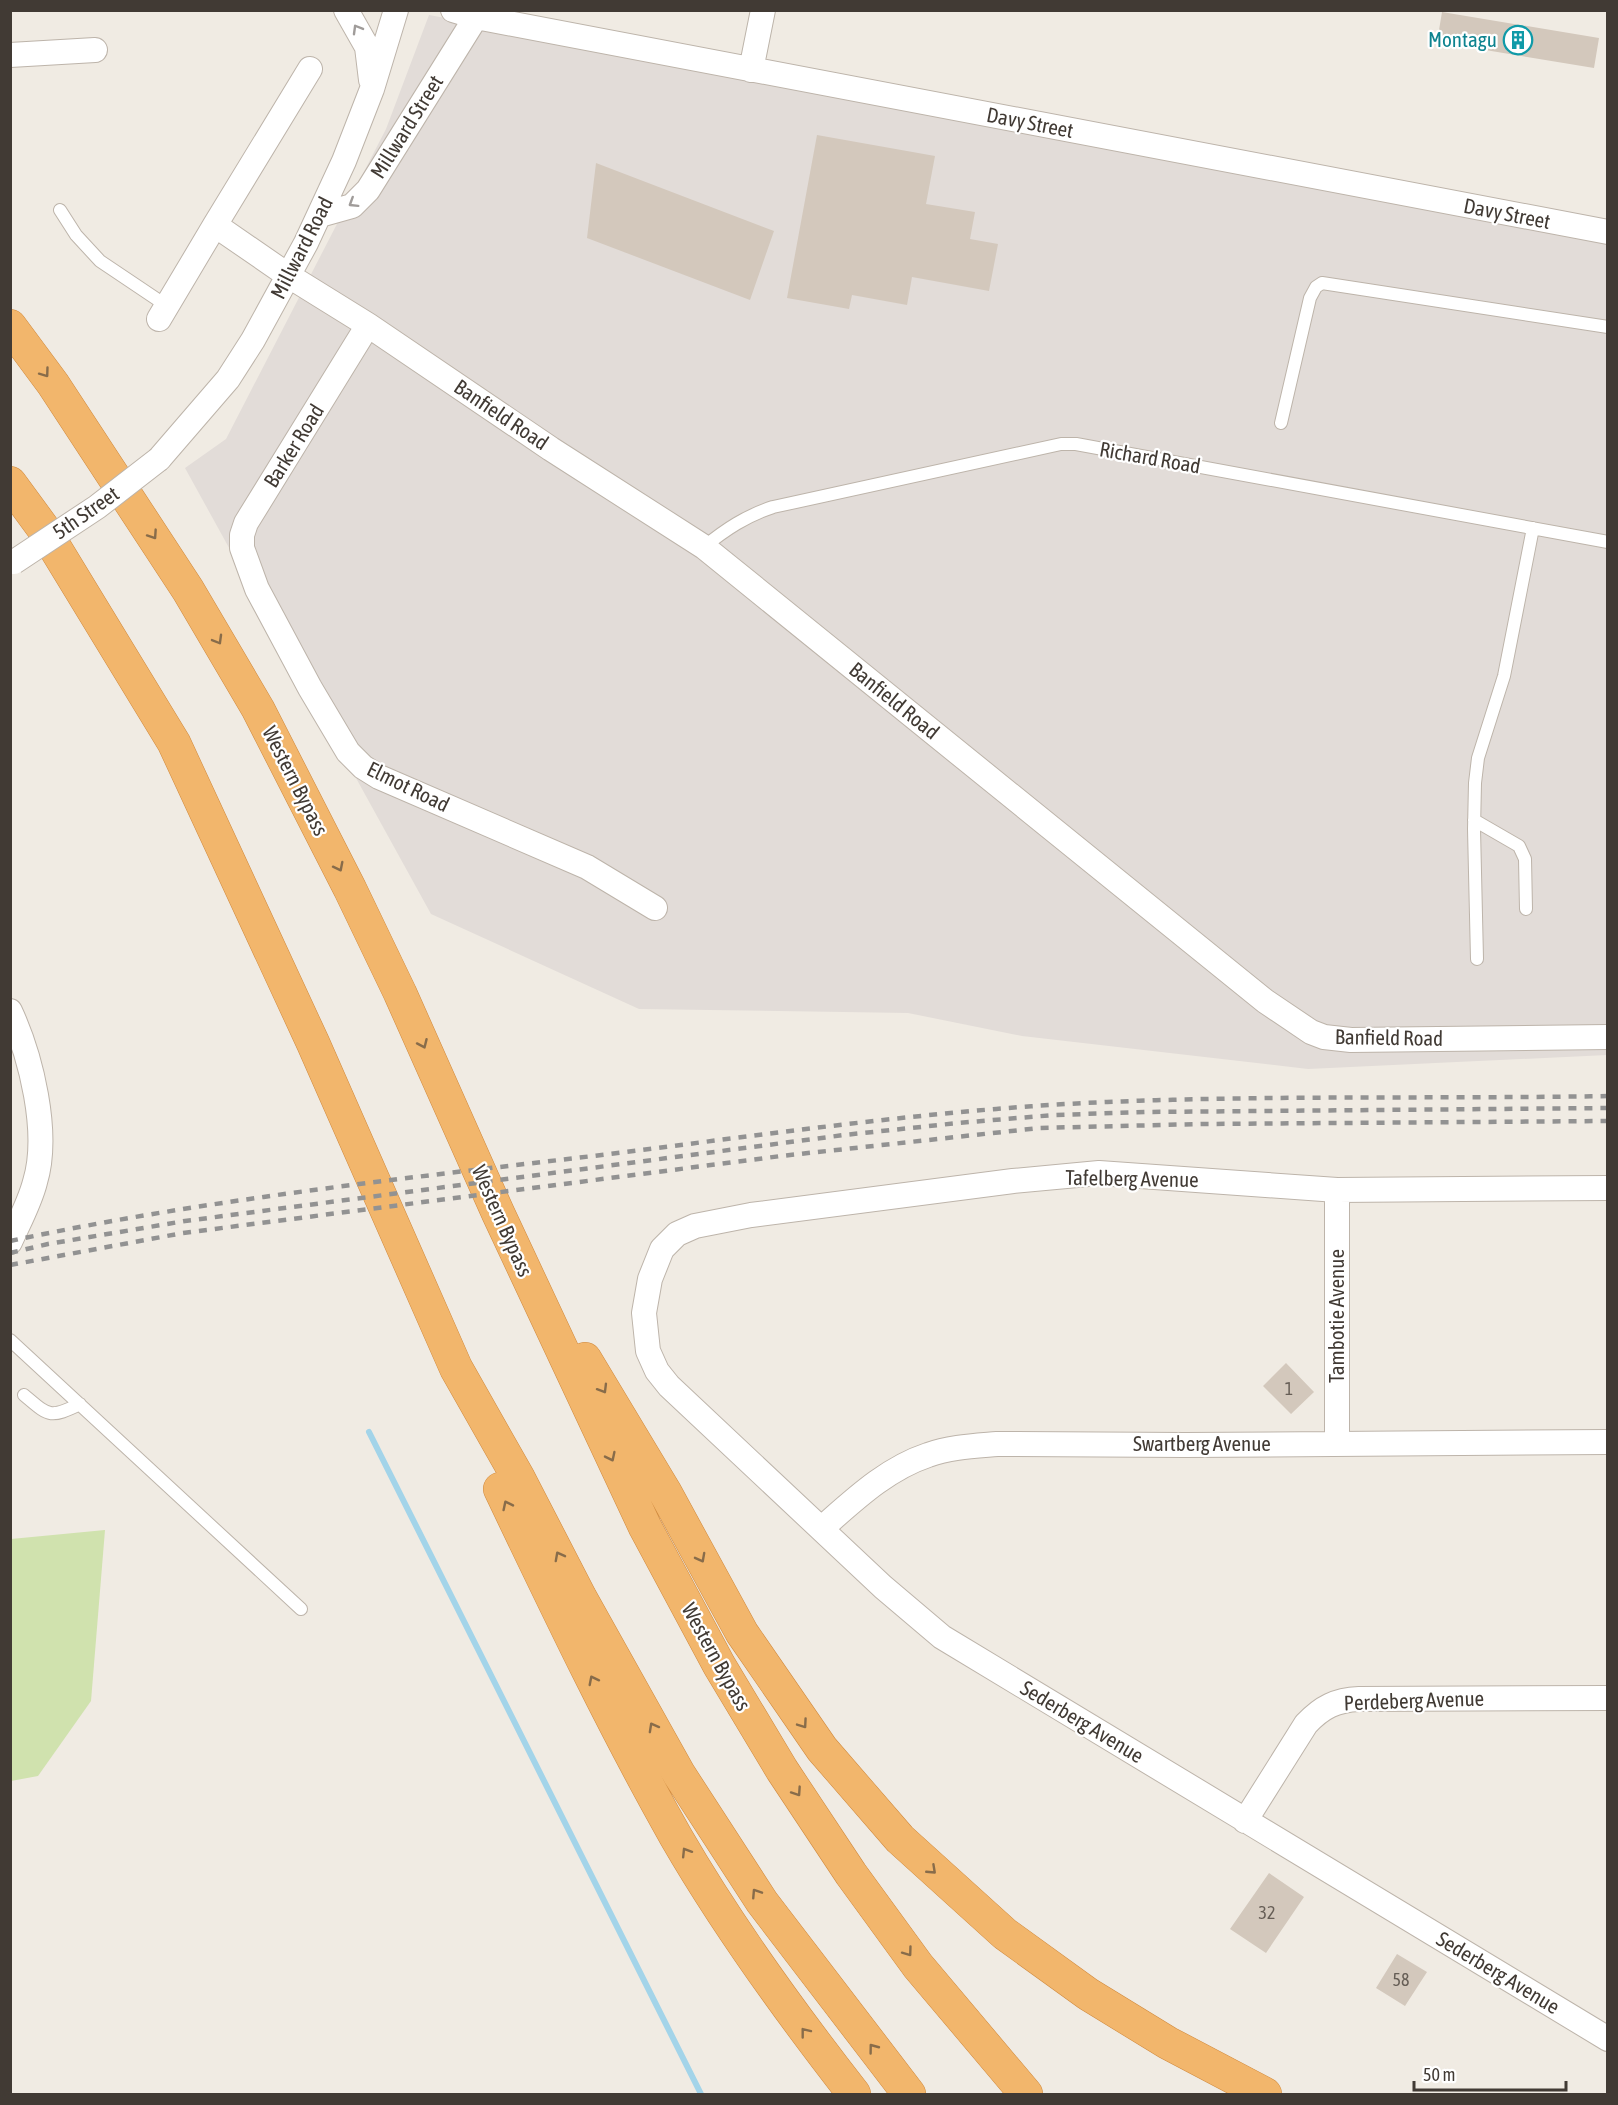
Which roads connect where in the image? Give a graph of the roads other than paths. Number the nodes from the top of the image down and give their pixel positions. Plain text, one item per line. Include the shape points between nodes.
1 (346, 10) edge
2 (396, 10) edge
3 (453, 10) edge
4 (763, 10) edge
5 (476, 17) junction
6 (95, 50) dead end
7 (10, 55) edge
8 (310, 69) dead end
9 (751, 70) junction
10 (372, 89) junction
11 (60, 210) dead end
12 (320, 215) junction
13 (215, 225) junction
14 (1608, 232) edge
15 (289, 276) junction
16 (163, 313) joint
17 (10, 326) edge
18 (369, 326) junction
19 (1608, 327) edge
20 (1281, 423) dead end
21 (159, 459) joint
22 (10, 483) edge
23 (1533, 528) junction
24 (1608, 542) edge
25 (704, 547) junction
26 (12, 563) edge
27 (249, 572) joint
28 (1474, 820) junction
29 (655, 908) dead end
30 (1526, 909) dead end
31 (1477, 959) dead end
32 (10, 1011) edge
33 (1608, 1037) edge
34 (1608, 1188) edge
35 (1337, 1190) junction
36 (498, 1213) junction
37 (10, 1242) edge
38 (644, 1313) joint
39 (10, 1340) edge
40 (456, 1368) junction
41 (24, 1395) dead end
42 (80, 1404) junction
43 (1608, 1442) edge
44 (1337, 1443) junction
45 (822, 1528) junction
46 (301, 1609) dead end
47 (1608, 1698) edge
48 (1245, 1821) junction
49 (1608, 2039) edge
50 (854, 2094) edge
51 (909, 2094) edge
52 (1026, 2094) edge
53 (1265, 2094) edge

10 -> 1 street via 367,48
2 - 10 street, Millward Road
3 - 5 street, Davy Street
4 - 9 street
5 - 9 street, Davy Street
5 -> 12 street, Millward Street via 358,202
6 - 7 street
8 - 13 street
9 - 14 street, Davy Street
10 - 12 street, Millward Road
11 - 16 lane via 76,236 100,261
12 - 15 street, Millward Road
13 - 15 street, Banfield Road
13 - 16 street
15 - 18 street, Banfield Road
15 - 21 street, Millward Road via 228,379
17 -> 36 highway, Western Bypass via 53,384 188,590 258,710 390,972
18 - 25 street, Banfield Road
18 - 27 street, Barker Road via 246,523 242,548
19 - 20 lane via 1322,283 1310,298
21 - 26 street, 5th Street, bridge via 97,507
22 - 40 highway via 43,528 174,743
23 - 24 lane, Richard Road
23 - 25 lane, Richard Road via 1061,444 773,507 751,514
23 - 28 lane via 1504,676 1478,758
25 - 33 street, Banfield Road via 1256,993 1311,1032 1333,1038 1380,1041
27 - 29 street, Elmot Road via 310,688 348,752 363,767 586,867
28 - 30 lane via 1519,846 1526,859
28 - 31 lane
32 - 37 street via 35,1090 41,1135 36,1181
34 - 35 street, Tafelberg Avenue
35 - 38 street, Tafelberg Avenue via 1099,1173 751,1215 695,1226 677,1234 662,1249 650,1279
35 - 44 street, Tambotie Avenue
36 -> 52 highway, Western Bypass via 645,1527 730,1684 851,1874 918,1966
36 -> 53 highway via 665,1492 741,1633 853,1787 900,1839 1005,1934 1088,1994 1168,2043
38 - 45 street, Sederberg Avenue via 648,1351 669,1386
39 - 42 lane
50 -> 40 highway via 755,1961 672,1828 603,1700 497,1483
51 -> 40 highway via 762,1902 679,1774
41 - 42 lane via 46,1413 64,1412
42 - 46 lane
43 - 44 street, Swartberg Avenue
44 - 45 street, Swartberg Avenue via 966,1446 928,1454 894,1471 870,1486
45 - 48 street, Sederberg Avenue via 942,1637
47 - 48 street, Perdeberg Avenue via 1359,1699 1329,1705 1306,1724
48 - 49 street, Sederberg Avenue

